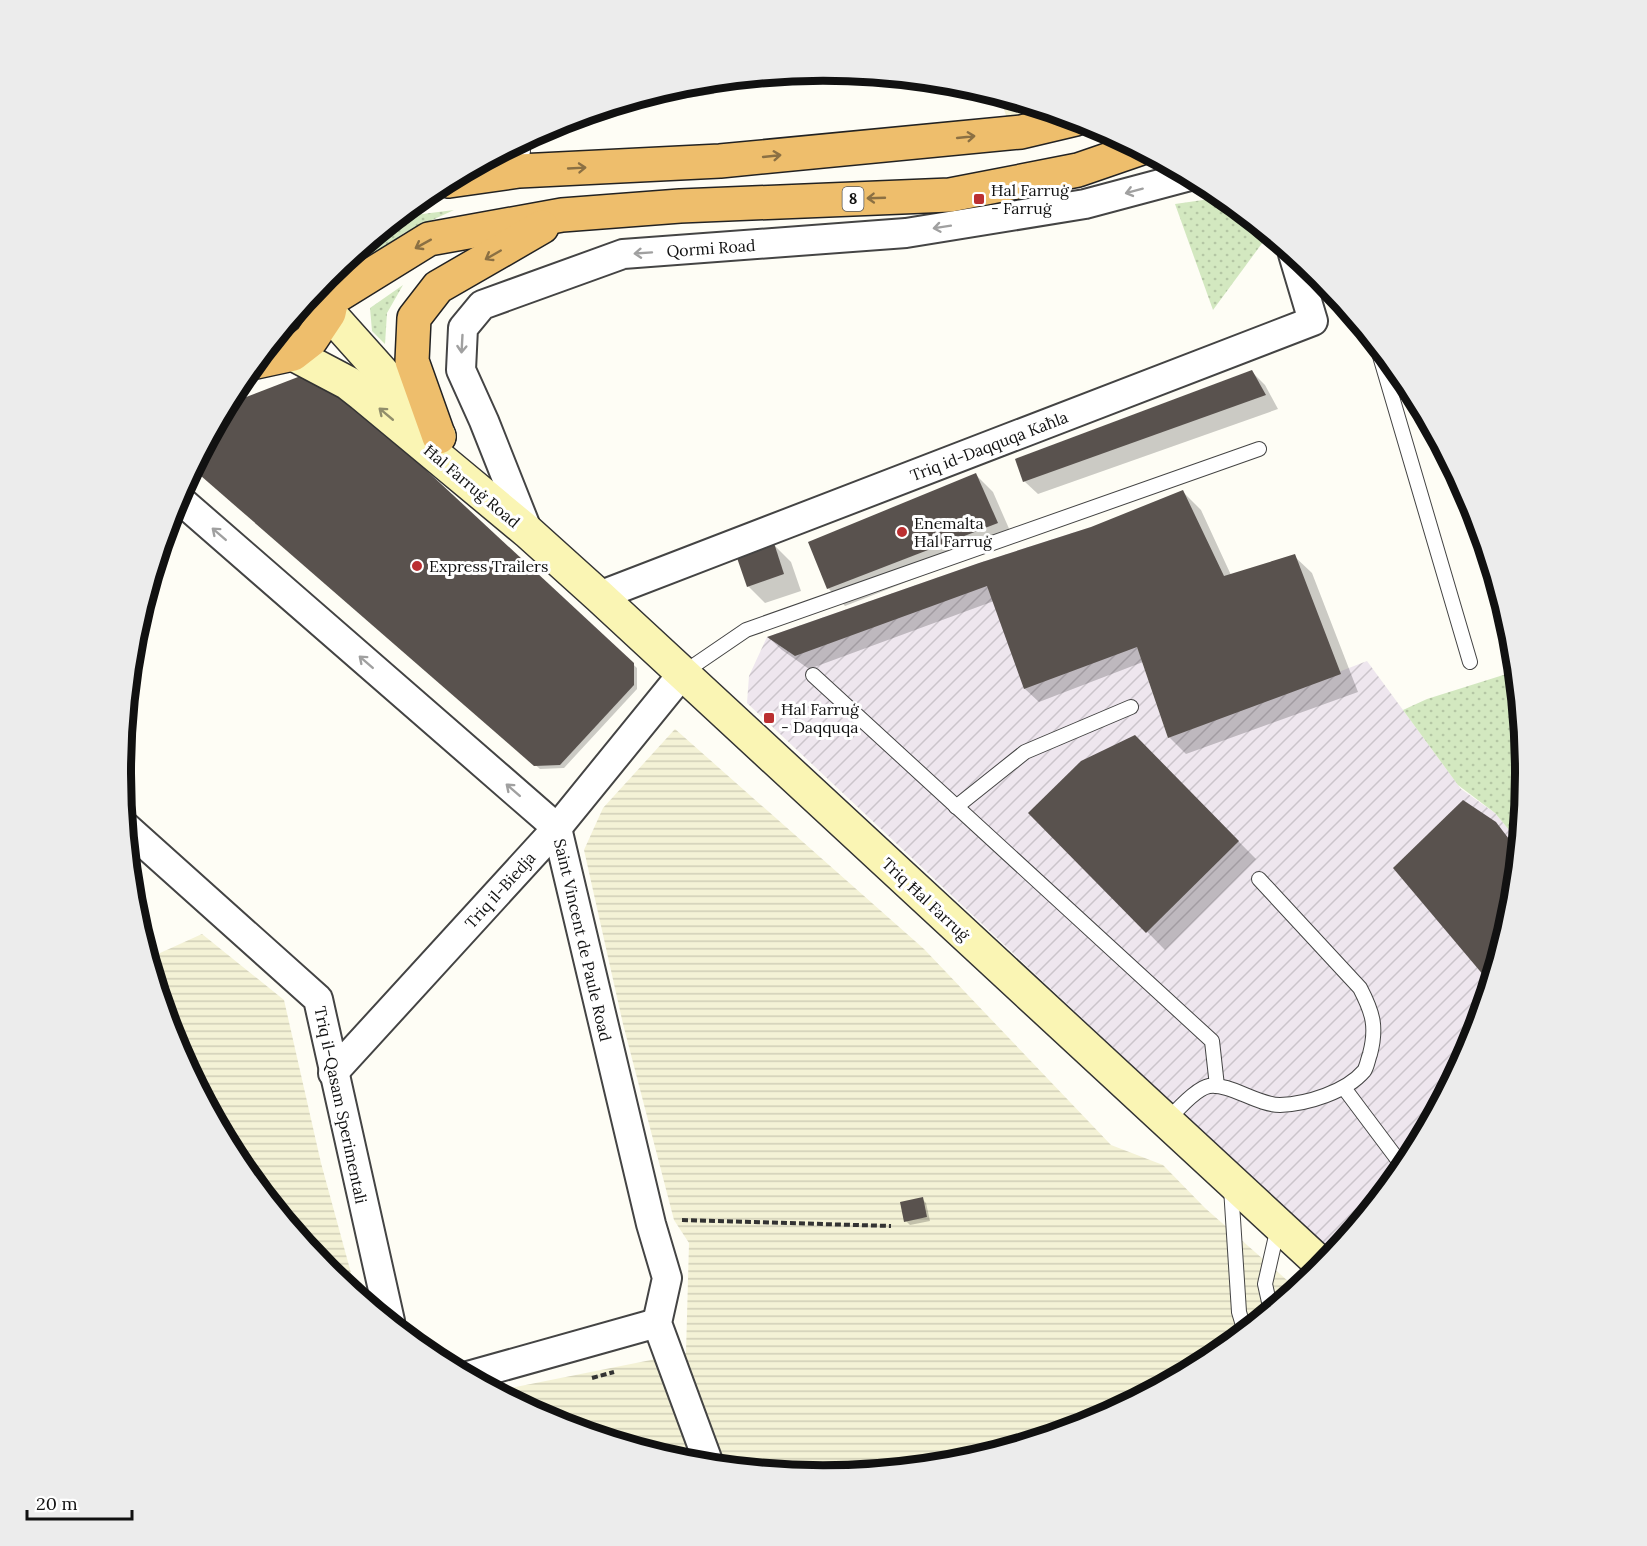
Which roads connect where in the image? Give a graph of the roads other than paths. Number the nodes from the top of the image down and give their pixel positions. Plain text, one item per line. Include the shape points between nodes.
1 (1059, 123) edge
2 (1130, 152) edge
3 (520, 156) edge
4 (493, 165) edge
5 (1178, 179) edge
6 (562, 215) junction
7 (1298, 270) edge
8 (331, 295) edge
9 (293, 354) junction
10 (269, 359) edge
11 (1383, 366) edge
12 (439, 437) junction
13 (1259, 449) dead end
14 (186, 505) edge
15 (528, 532) junction
16 (599, 596) junction
17 (1470, 662) dead end
18 (683, 673) junction
19 (813, 675) dead end
20 (1131, 707) dead end
21 (956, 807) junction
22 (557, 828) junction
23 (135, 836) edge
24 (1259, 879) dead end
25 (333, 1073) junction
26 (1217, 1086) junction
27 (1344, 1088) junction
28 (1167, 1121) junction
29 (1397, 1159) edge
30 (1230, 1180) junction
31 (1278, 1224) junction
32 (1316, 1259) edge
33 (1268, 1303) edge
34 (387, 1310) edge
35 (657, 1323) junction
36 (1243, 1324) edge
37 (479, 1373) edge
38 (706, 1455) edge

3 -> 1 highway via 720,161 1021,132
2 -> 6 highway, 8 via 1078,170 950,195
3 - 4 highway
5 -> 15 street, Qormi Road via 1085,204 906,233 623,254 482,304 463,328 461,370
6 -> 8 highway, 8 via 429,239
6 -> 12 highway via 438,287 414,318 412,361
7 - 16 street, Triq id-Daqquqa Kaħla via 1313,321
8 - 9 highway, 8 via 311,340
8 - 12 main road, Ħal Farruġ Road
9 - 10 highway
15 -> 9 main road, Ħal Farruġ Road via 348,383
11 - 17 lane
12 - 15 main road, Ħal Farruġ Road
13 - 18 lane via 746,630
22 -> 14 street, Saint Vincent de Paule Road
15 - 16 main road, Triq Ħal Farruġ
16 - 18 main road, Triq Ħal Farruġ
18 - 22 street, Triq il-Biedja
18 - 28 main road, Triq Ħal Farruġ
19 - 21 lane
20 - 21 lane via 1025,752
21 - 26 lane via 1212,1041
22 - 25 street, Triq il-Biedja
22 - 35 street, Saint Vincent de Paule Road via 651,1224 668,1278
23 - 25 street, Triq il-Qasam Sperimentali via 318,999
24 - 27 lane via 1360,988 1371,1008 1375,1034 1365,1070
25 - 34 street, Triq il-Qasam Sperimentali
26 - 27 lane via 1278,1105 1319,1098
26 - 28 lane via 1206,1087
27 - 29 lane
28 - 30 main road, Triq Ħal Farruġ
30 - 31 main road, Triq Ħal Farruġ
30 - 36 lane
31 - 32 main road, Triq Ħal Farruġ
31 - 33 lane via 1264,1284
35 - 37 street
35 - 38 street

